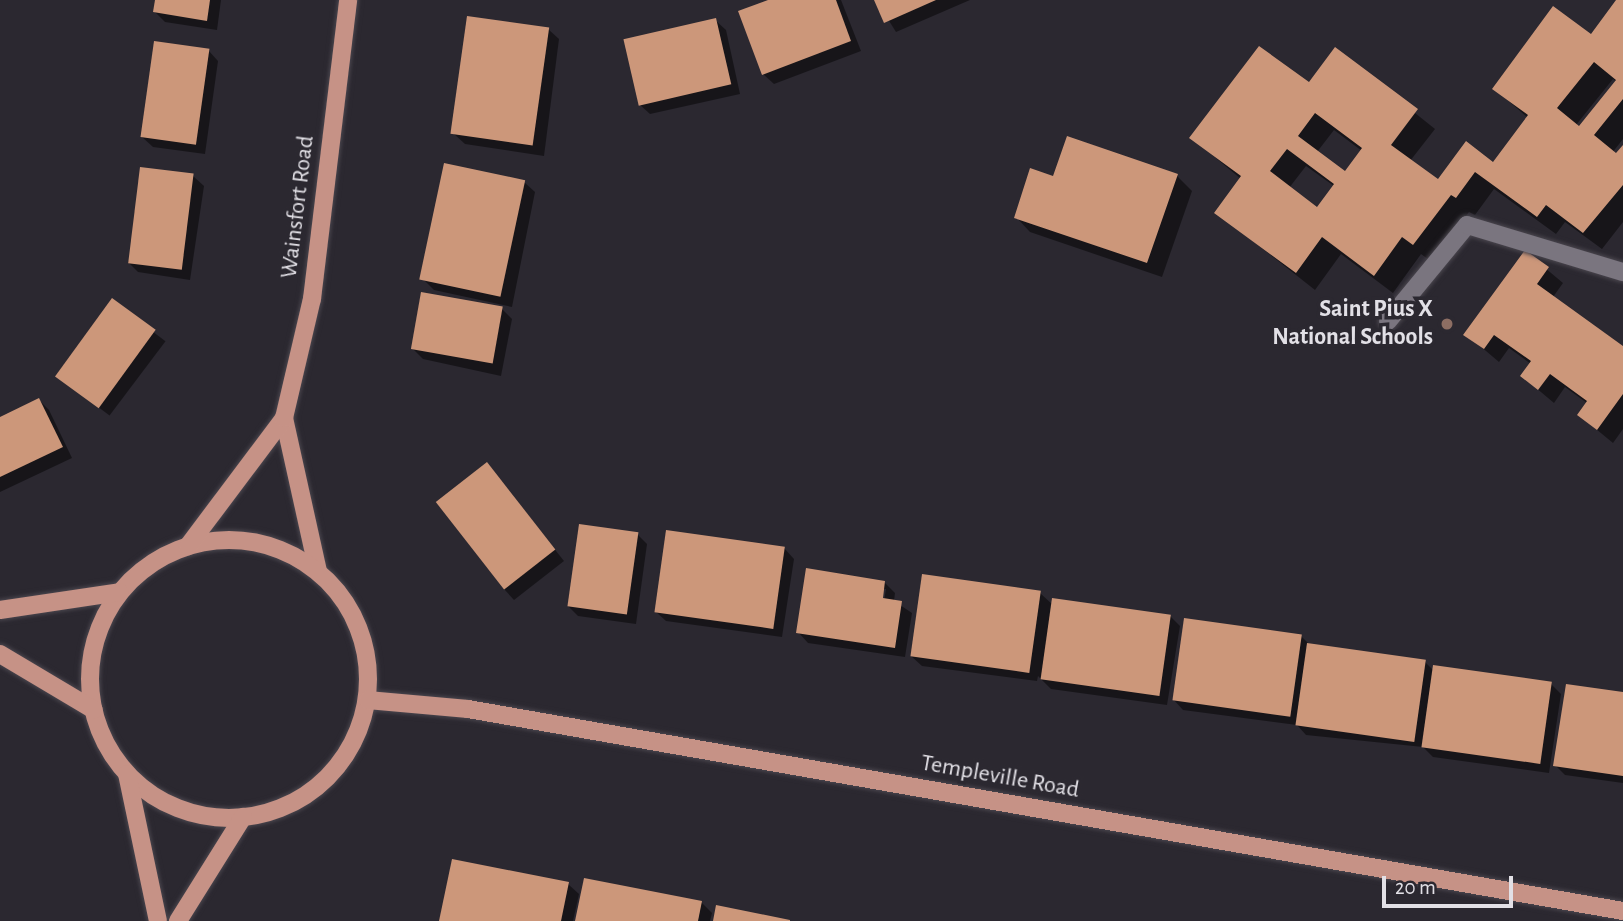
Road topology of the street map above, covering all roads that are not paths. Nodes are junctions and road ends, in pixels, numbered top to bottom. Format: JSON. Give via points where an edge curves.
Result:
{"nodes":[{"id":1,"x":348,"y":0,"type":"edge"},
{"id":2,"x":1623,"y":272,"type":"edge"},
{"id":3,"x":1388,"y":321,"type":"dead end"},
{"id":4,"x":284,"y":418,"type":"junction"},
{"id":5,"x":188,"y":546,"type":"junction"},
{"id":6,"x":318,"y":571,"type":"junction"},
{"id":7,"x":120,"y":592,"type":"junction"},
{"id":8,"x":0,"y":610,"type":"edge"},
{"id":9,"x":0,"y":654,"type":"edge"},
{"id":10,"x":368,"y":700,"type":"junction"},
{"id":11,"x":94,"y":710,"type":"junction"},
{"id":12,"x":127,"y":774,"type":"junction"},
{"id":13,"x":243,"y":817,"type":"junction"},
{"id":14,"x":1623,"y":911,"type":"edge"},
{"id":15,"x":158,"y":921,"type":"edge"},
{"id":16,"x":178,"y":921,"type":"edge"}],
"edges":[{"from":1,"to":4,"type":"main road","name":"Wainsfort Road","via":[[312,299]]},
{"from":2,"to":3,"type":"lane","via":[[1467,225]]},
{"from":4,"to":5,"type":"main road","name":"Wainsfort Road"},
{"from":4,"to":6,"type":"main road","name":"Wainsfort Road"},
{"from":5,"to":6,"type":"main road","via":[[215,540],[260,542]]},
{"from":5,"to":7,"type":"main road","via":[[140,572]]},
{"from":6,"to":10,"type":"main road","via":[[338,590],[363,638]]},
{"from":7,"to":8,"type":"main road"},
{"from":7,"to":11,"type":"main road","via":[[96,638],[90,668]]},
{"from":9,"to":11,"type":"main road"},
{"from":10,"to":13,"type":"main road","via":[[355,739],[324,782],[279,809]]},
{"from":10,"to":14,"type":"main road","name":"Templeville Road","via":[[468,709]]},
{"from":11,"to":12,"type":"main road","via":[[110,751]]},
{"from":12,"to":13,"type":"main road","via":[[174,807],[201,816]]},
{"from":12,"to":15,"type":"main road"},
{"from":13,"to":16,"type":"main road"}]}
